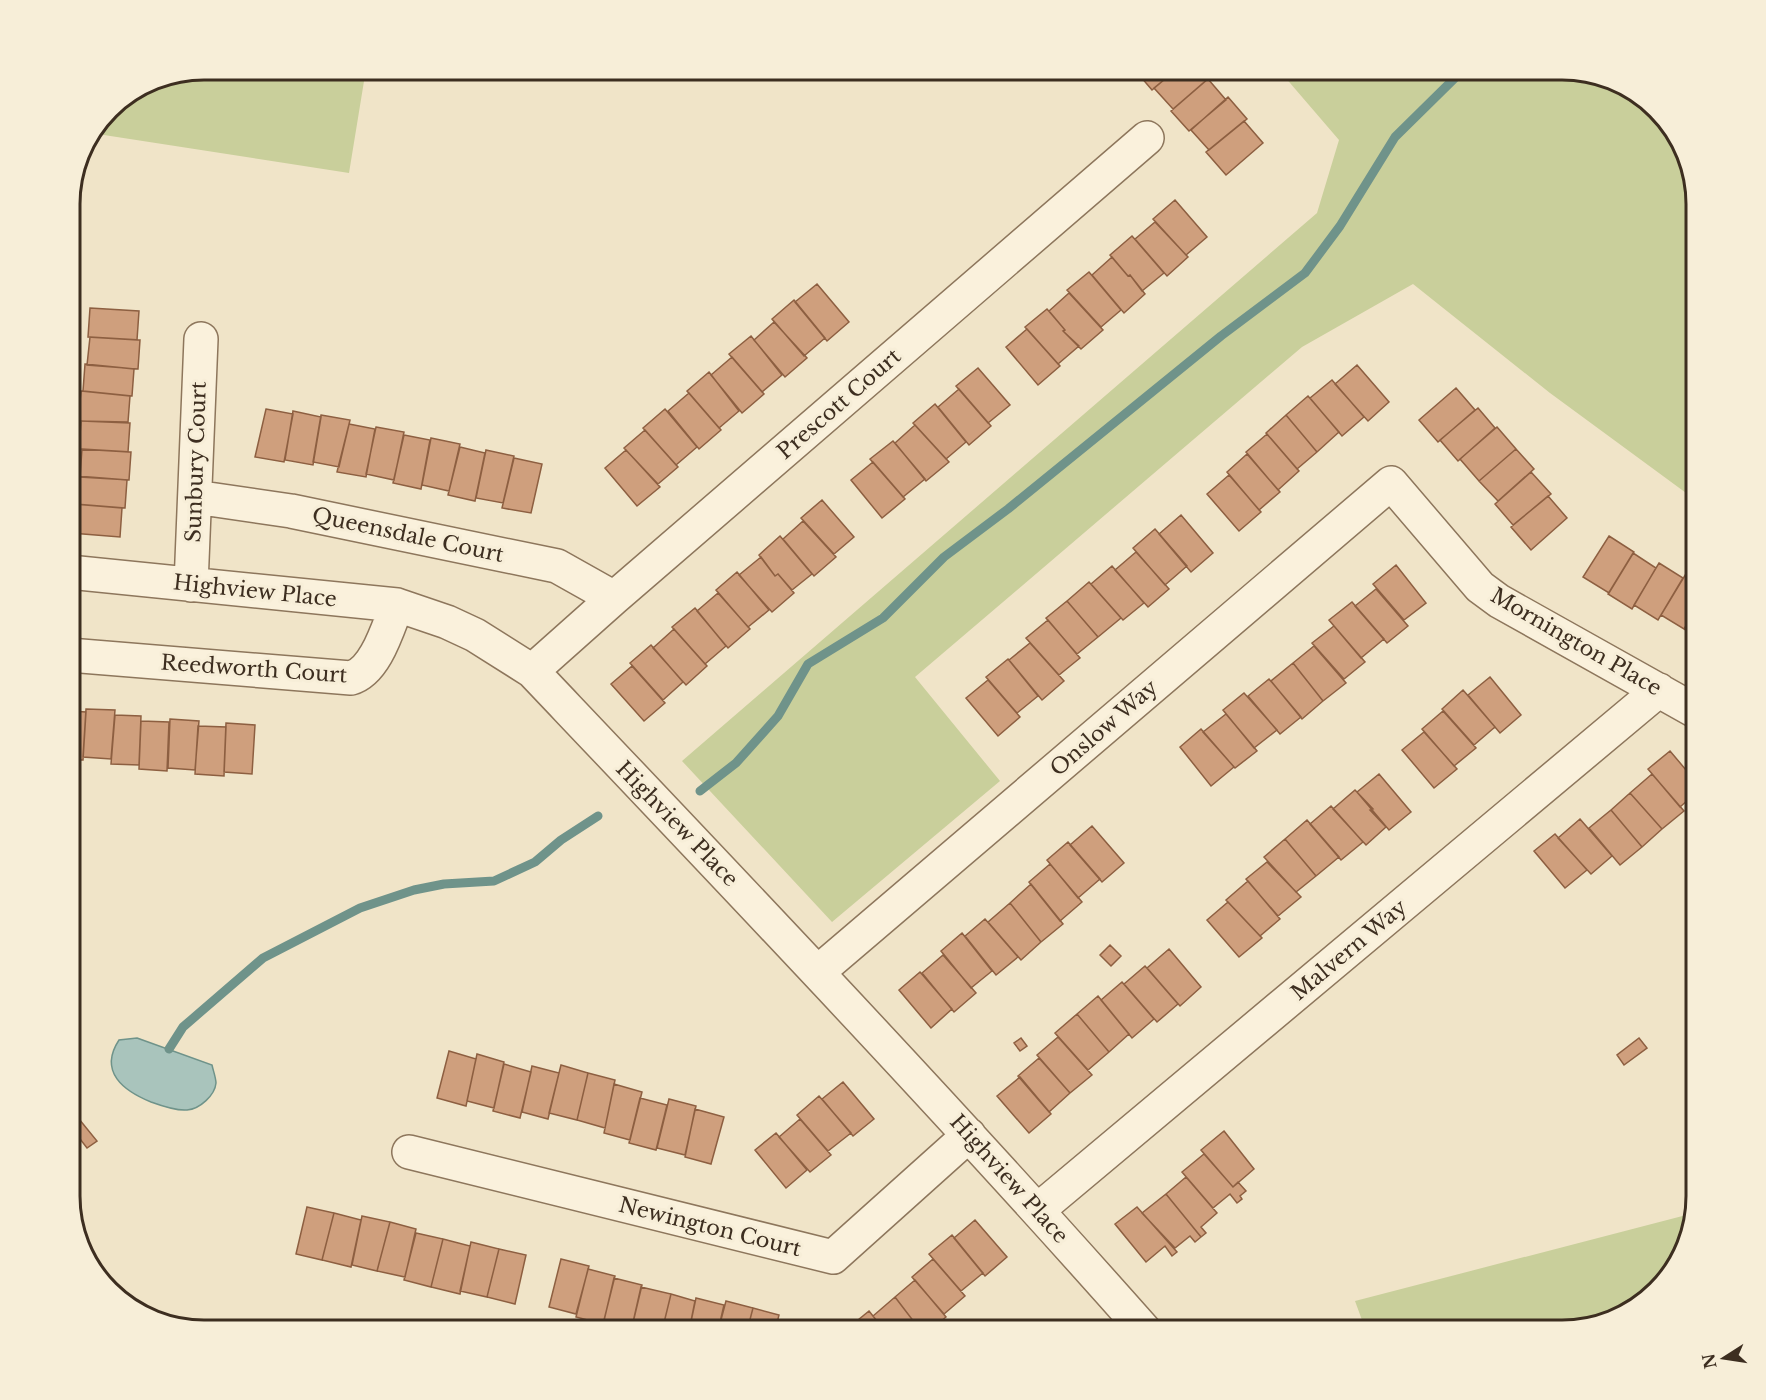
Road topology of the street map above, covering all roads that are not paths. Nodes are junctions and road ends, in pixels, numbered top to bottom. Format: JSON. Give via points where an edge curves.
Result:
{"nodes":[{"id":1,"x":1147,"y":138,"type":"dead end"},
{"id":2,"x":201,"y":339,"type":"dead end"},
{"id":3,"x":1391,"y":483,"type":"joint"},
{"id":4,"x":195,"y":497,"type":"junction"},
{"id":5,"x":80,"y":573,"type":"edge"},
{"id":6,"x":191,"y":585,"type":"junction"},
{"id":7,"x":614,"y":598,"type":"junction"},
{"id":8,"x":397,"y":606,"type":"junction"},
{"id":9,"x":80,"y":656,"type":"edge"},
{"id":10,"x":532,"y":671,"type":"junction"},
{"id":11,"x":1659,"y":690,"type":"junction"},
{"id":12,"x":1686,"y":706,"type":"edge"},
{"id":13,"x":818,"y":972,"type":"junction"},
{"id":14,"x":969,"y":1135,"type":"junction"},
{"id":15,"x":409,"y":1152,"type":"dead end"},
{"id":16,"x":1038,"y":1210,"type":"junction"},
{"id":17,"x":1135,"y":1320,"type":"edge"}],
"edges":[{"from":1,"to":7,"type":"street","name":"Prescott Court"},
{"from":2,"to":4,"type":"street","name":"Sunbury Court"},
{"from":3,"to":11,"type":"street","name":"Mornington Place","via":[[1480,587]]},
{"from":3,"to":13,"type":"street","name":"Onslow Way"},
{"from":4,"to":6,"type":"street","name":"Sunbury Court"},
{"from":4,"to":7,"type":"street","name":"Queensdale Court","via":[[291,511],[557,566]]},
{"from":5,"to":6,"type":"street","name":"Highview Place"},
{"from":6,"to":8,"type":"street","name":"Highview Place"},
{"from":7,"to":10,"type":"street","name":"Prescott Court"},
{"from":8,"to":9,"type":"street","name":"Reedworth Court","via":[[369,666],[351,678]]},
{"from":8,"to":10,"type":"street","name":"Highview Place","via":[[475,635]]},
{"from":10,"to":13,"type":"street","name":"Highview Place"},
{"from":11,"to":12,"type":"street","name":"Mornington Place"},
{"from":11,"to":16,"type":"street","name":"Malvern Way"},
{"from":13,"to":14,"type":"street","name":"Highview Place"},
{"from":14,"to":15,"type":"street","name":"Newington Court","via":[[833,1257]]},
{"from":14,"to":16,"type":"street","name":"Highview Place"},
{"from":16,"to":17,"type":"street","name":"Highview Place"}]}
